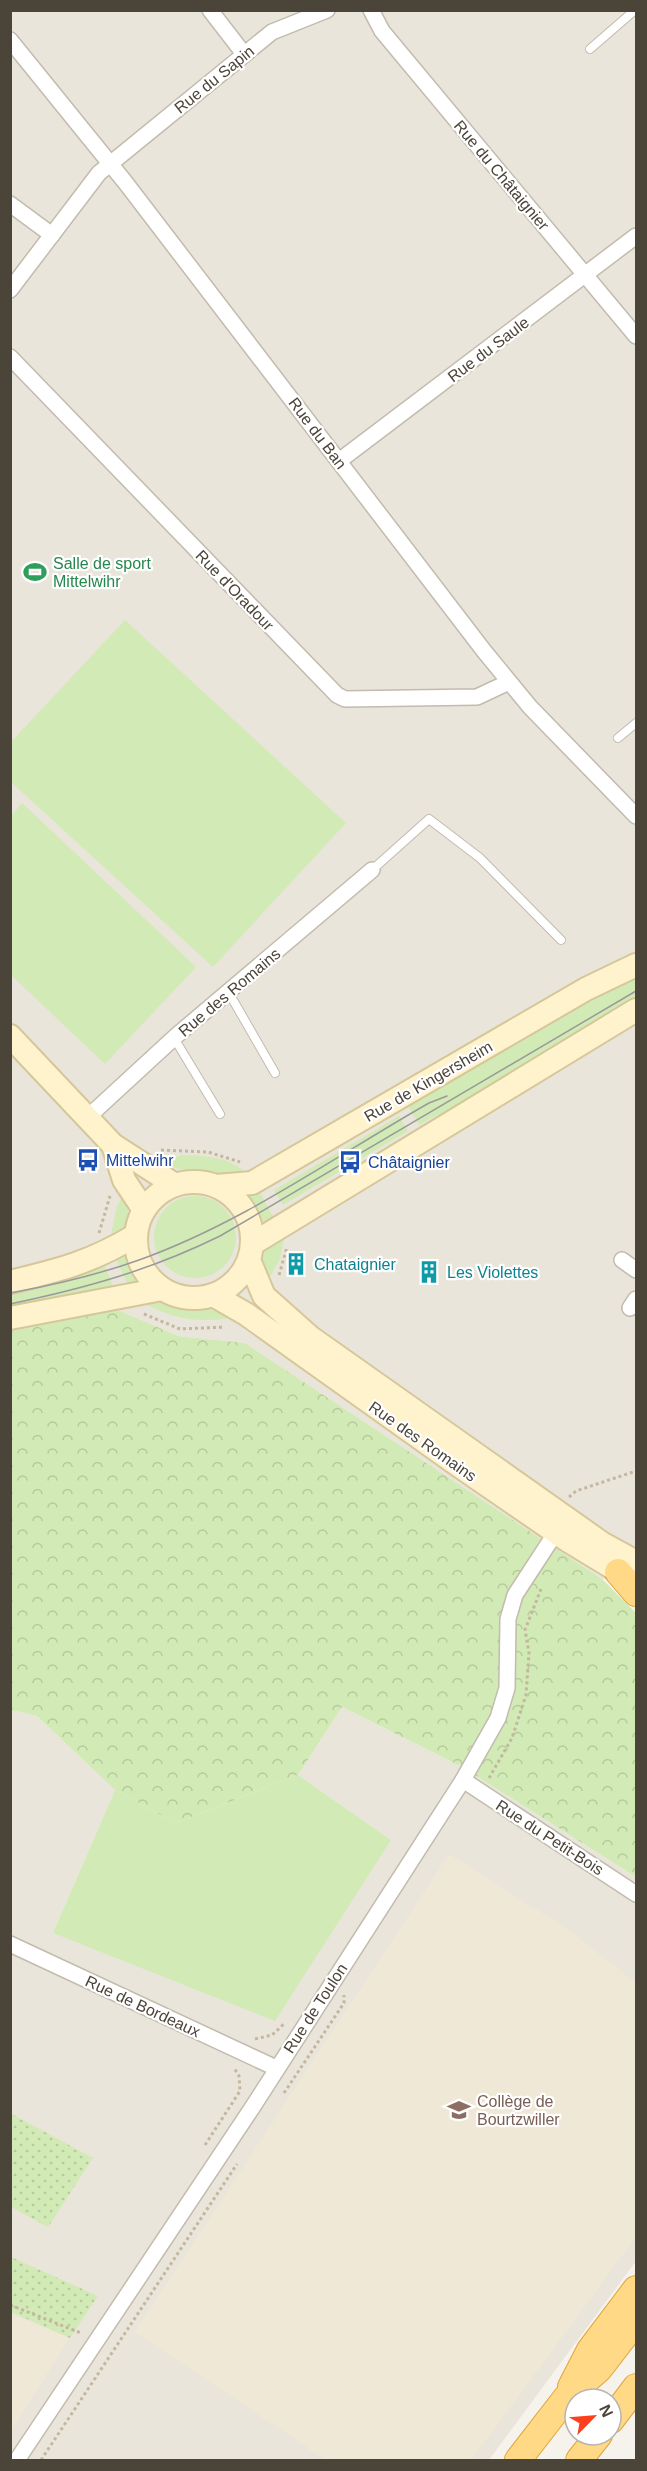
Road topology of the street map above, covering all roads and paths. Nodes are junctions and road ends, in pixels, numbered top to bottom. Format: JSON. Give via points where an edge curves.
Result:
{"nodes":[{"id":1,"x":210,"y":10,"type":"edge"},
{"id":2,"x":327,"y":10,"type":"edge"},
{"id":3,"x":371,"y":10,"type":"edge"},
{"id":4,"x":635,"y":10,"type":"edge"},
{"id":5,"x":10,"y":40,"type":"edge"},
{"id":6,"x":590,"y":48,"type":"dead end"},
{"id":7,"x":244,"y":54,"type":"junction"},
{"id":8,"x":110,"y":164,"type":"junction"},
{"id":9,"x":10,"y":204,"type":"edge"},
{"id":10,"x":52,"y":235,"type":"junction"},
{"id":11,"x":636,"y":236,"type":"edge"},
{"id":12,"x":586,"y":276,"type":"junction"},
{"id":13,"x":10,"y":290,"type":"edge"},
{"id":14,"x":636,"y":336,"type":"edge"},
{"id":15,"x":10,"y":357,"type":"edge"},
{"id":16,"x":339,"y":461,"type":"junction"},
{"id":17,"x":509,"y":682,"type":"junction"},
{"id":18,"x":636,"y":723,"type":"edge"},
{"id":19,"x":618,"y":738,"type":"dead end"},
{"id":20,"x":636,"y":816,"type":"edge"},
{"id":21,"x":372,"y":870,"type":"joint"},
{"id":22,"x":561,"y":940,"type":"dead end"},
{"id":23,"x":636,"y":965,"type":"edge"},
{"id":24,"x":229,"y":993,"type":"junction"},
{"id":25,"x":636,"y":1010,"type":"edge"},
{"id":26,"x":10,"y":1036,"type":"edge"},
{"id":27,"x":174,"y":1038,"type":"junction"},
{"id":28,"x":275,"y":1073,"type":"dead end"},
{"id":29,"x":220,"y":1114,"type":"dead end"},
{"id":30,"x":88,"y":1117,"type":"junction"},
{"id":31,"x":113,"y":1145,"type":"junction"},
{"id":32,"x":158,"y":1150,"type":"dead end"},
{"id":33,"x":250,"y":1166,"type":"dead end"},
{"id":34,"x":175,"y":1185,"type":"junction"},
{"id":35,"x":216,"y":1186,"type":"junction"},
{"id":36,"x":111,"y":1191,"type":"dead end"},
{"id":37,"x":144,"y":1210,"type":"junction"},
{"id":38,"x":136,"y":1235,"type":"junction"},
{"id":39,"x":97,"y":1241,"type":"dead end"},
{"id":40,"x":287,"y":1245,"type":"dead end"},
{"id":41,"x":250,"y":1252,"type":"junction"},
{"id":42,"x":622,"y":1260,"type":"dead end"},
{"id":43,"x":636,"y":1270,"type":"edge"},
{"id":44,"x":10,"y":1282,"type":"edge"},
{"id":45,"x":276,"y":1283,"type":"dead end"},
{"id":46,"x":162,"y":1288,"type":"junction"},
{"id":47,"x":213,"y":1295,"type":"junction"},
{"id":48,"x":137,"y":1311,"type":"dead end"},
{"id":49,"x":10,"y":1318,"type":"edge"},
{"id":50,"x":234,"y":1326,"type":"dead end"},
{"id":51,"x":636,"y":1471,"type":"edge"},
{"id":52,"x":559,"y":1520,"type":"junction"},
{"id":53,"x":630,"y":1572,"type":"edge"},
{"id":54,"x":636,"y":1593,"type":"edge"},
{"id":55,"x":463,"y":1780,"type":"junction"},
{"id":56,"x":636,"y":1893,"type":"edge"},
{"id":57,"x":10,"y":1944,"type":"edge"},
{"id":58,"x":290,"y":2014,"type":"dead end"},
{"id":59,"x":252,"y":2040,"type":"dead end"},
{"id":60,"x":232,"y":2064,"type":"dead end"},
{"id":61,"x":276,"y":2068,"type":"junction"},
{"id":62,"x":202,"y":2150,"type":"dead end"},
{"id":63,"x":636,"y":2289,"type":"edge"},
{"id":64,"x":10,"y":2305,"type":"edge"},
{"id":65,"x":636,"y":2321,"type":"edge"},
{"id":66,"x":88,"y":2325,"type":"dead end"},
{"id":67,"x":82,"y":2334,"type":"junction"},
{"id":68,"x":97,"y":2340,"type":"junction"},
{"id":69,"x":572,"y":2387,"type":"edge"},
{"id":70,"x":579,"y":2387,"type":"edge"},
{"id":71,"x":636,"y":2387,"type":"edge"},
{"id":72,"x":636,"y":2398,"type":"edge"},
{"id":73,"x":563,"y":2402,"type":"edge"},
{"id":74,"x":623,"y":2405,"type":"edge"},
{"id":75,"x":623,"y":2410,"type":"edge"},
{"id":76,"x":589,"y":2447,"type":"edge"},
{"id":77,"x":17,"y":2460,"type":"edge"},
{"id":78,"x":518,"y":2460,"type":"edge"},
{"id":79,"x":579,"y":2460,"type":"edge"}],
"edges":[{"from":1,"to":7,"type":"street"},
{"from":2,"to":7,"type":"street","name":"Rue du Sapin","via":[[272,32]]},
{"from":3,"to":12,"type":"street","name":"Rue du Châtaignier","via":[[382,31]]},
{"from":4,"to":6,"type":"lane"},
{"from":5,"to":8,"type":"street","name":"Rue du Ban"},
{"from":7,"to":8,"type":"street","name":"Rue du Sapin"},
{"from":8,"to":10,"type":"street","name":"Rue du Sapin"},
{"from":8,"to":16,"type":"street","name":"Rue du Ban"},
{"from":9,"to":10,"type":"street"},
{"from":10,"to":13,"type":"street","name":"Rue du Sapin"},
{"from":11,"to":12,"type":"street","name":"Rue du Saule"},
{"from":12,"to":14,"type":"street","name":"Rue du Châtaignier"},
{"from":12,"to":16,"type":"street","name":"Rue du Saule"},
{"from":15,"to":17,"type":"street","name":"Rue d'Oradour","via":[[338,695],[345,699],[477,697]]},
{"from":16,"to":17,"type":"street","name":"Rue du Ban"},
{"from":17,"to":20,"type":"street","name":"Rue du Ban"},
{"from":18,"to":19,"type":"lane"},
{"from":21,"to":22,"type":"lane","via":[[429,819],[480,858]]},
{"from":21,"to":24,"type":"street","name":"Rue des Romains"},
{"from":23,"to":35,"type":"main road","name":"Rue de Kingersheim","via":[[585,989],[252,1183]]},
{"from":24,"to":27,"type":"street","name":"Rue des Romains"},
{"from":24,"to":28,"type":"lane"},
{"from":25,"to":41,"type":"main road"},
{"from":26,"to":30,"type":"main road"},
{"from":27,"to":29,"type":"lane"},
{"from":27,"to":30,"type":"street","name":"Rue des Romains"},
{"from":30,"to":31,"type":"main road"},
{"from":31,"to":34,"type":"main road"},
{"from":31,"to":37,"type":"main road","via":[[124,1180]]},
{"from":32,"to":33,"type":"path","via":[[208,1152]]},
{"from":34,"to":35,"type":"main road","via":[[189,1182]]},
{"from":34,"to":37,"type":"main road"},
{"from":35,"to":41,"type":"main road","via":[[239,1203],[249,1221]]},
{"from":36,"to":39,"type":"path"},
{"from":37,"to":38,"type":"main road"},
{"from":38,"to":44,"type":"main road","via":[[103,1255],[67,1269]]},
{"from":38,"to":46,"type":"main road","via":[[144,1270]]},
{"from":40,"to":45,"type":"path"},
{"from":41,"to":47,"type":"main road","via":[[240,1275]]},
{"from":41,"to":52,"type":"main road","name":"Rue des Romains","via":[[264,1296],[310,1337]]},
{"from":42,"to":43,"type":"street"},
{"from":46,"to":47,"type":"main road","via":[[178,1296]]},
{"from":46,"to":49,"type":"main road"},
{"from":47,"to":52,"type":"main road","name":"Rue des Romains"},
{"from":48,"to":50,"type":"path","via":[[180,1329]]},
{"from":51,"to":52,"type":"path","via":[[576,1491]]},
{"from":52,"to":53,"type":"main road","name":"Rue des Romains"},
{"from":52,"to":55,"type":"street","name":"Rue de Toulon","via":[[515,1595],[508,1619],[507,1688],[498,1718]]},
{"from":53,"to":54,"type":"highway"},
{"from":55,"to":56,"type":"street","name":"Rue du Petit-Bois"},
{"from":55,"to":61,"type":"street","name":"Rue de Toulon"},
{"from":57,"to":61,"type":"street","name":"Rue de Bordeaux"},
{"from":58,"to":59,"type":"path","via":[[272,2035]]},
{"from":60,"to":62,"type":"path","via":[[239,2076],[240,2091]]},
{"from":61,"to":68,"type":"street","name":"Rue de Toulon"},
{"from":63,"to":69,"type":"highway","via":[[590,2350]]},
{"from":64,"to":67,"type":"path"},
{"from":65,"to":70,"type":"highway","via":[[599,2369]]},
{"from":66,"to":67,"type":"path"},
{"from":67,"to":68,"type":"path"},
{"from":68,"to":77,"type":"street","name":"Rue de Toulon"},
{"from":71,"to":74,"type":"highway"},
{"from":72,"to":75,"type":"highway"},
{"from":73,"to":78,"type":"highway"},
{"from":76,"to":79,"type":"highway"}]}
